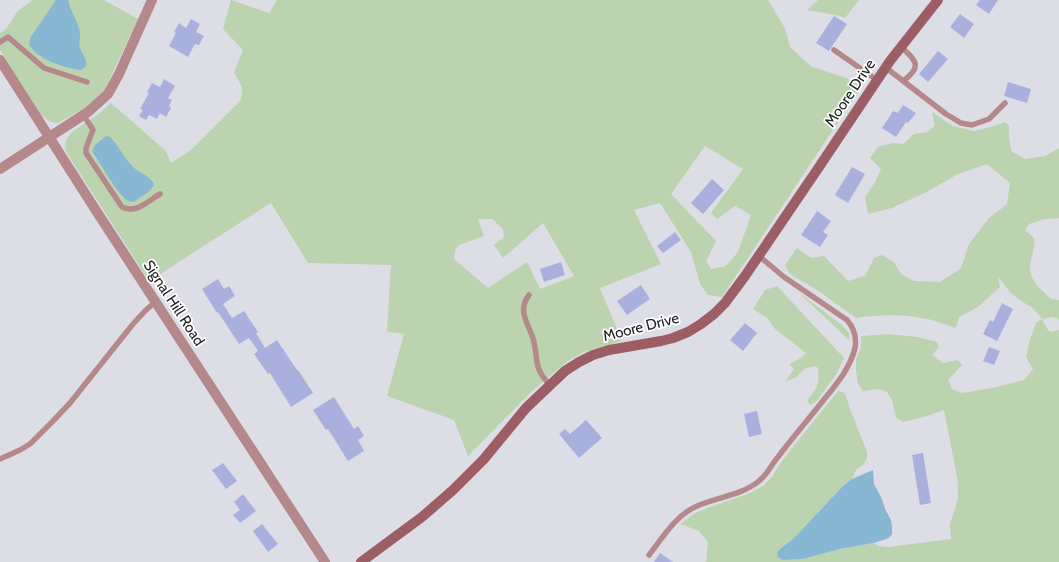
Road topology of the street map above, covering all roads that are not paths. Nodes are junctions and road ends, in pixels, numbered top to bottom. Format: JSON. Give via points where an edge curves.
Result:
{"nodes":[{"id":1,"x":152,"y":0,"type":"edge"},
{"id":2,"x":938,"y":0,"type":"edge"},
{"id":3,"x":0,"y":42,"type":"edge"},
{"id":4,"x":901,"y":46,"type":"junction"},
{"id":5,"x":834,"y":50,"type":"dead end"},
{"id":6,"x":0,"y":60,"type":"edge"},
{"id":7,"x":885,"y":68,"type":"junction"},
{"id":8,"x":877,"y":80,"type":"junction"},
{"id":9,"x":903,"y":81,"type":"junction"},
{"id":10,"x":87,"y":82,"type":"dead end"},
{"id":11,"x":1005,"y":103,"type":"dead end"},
{"id":12,"x":83,"y":115,"type":"junction"},
{"id":13,"x":50,"y":138,"type":"junction"},
{"id":14,"x":0,"y":169,"type":"edge"},
{"id":15,"x":160,"y":194,"type":"dead end"},
{"id":16,"x":758,"y":256,"type":"junction"},
{"id":17,"x":529,"y":295,"type":"dead end"},
{"id":18,"x":156,"y":302,"type":"junction"},
{"id":19,"x":550,"y":384,"type":"junction"},
{"id":20,"x":0,"y":459,"type":"edge"},
{"id":21,"x":649,"y":555,"type":"dead end"},
{"id":22,"x":325,"y":562,"type":"edge"},
{"id":23,"x":361,"y":562,"type":"edge"}],
"edges":[{"from":1,"to":12,"type":"street","via":[[108,94]]},
{"from":2,"to":4,"type":"main road","name":"Moore Drive"},
{"from":3,"to":10,"type":"lane","via":[[8,37],[44,68]]},
{"from":4,"to":7,"type":"main road","name":"Moore Drive"},
{"from":4,"to":9,"type":"lane","via":[[915,60],[911,75]]},
{"from":5,"to":8,"type":"lane"},
{"from":6,"to":13,"type":"street","name":"Signal Hill Road"},
{"from":7,"to":8,"type":"main road","name":"Moore Drive"},
{"from":7,"to":9,"type":"lane"},
{"from":8,"to":16,"type":"main road","name":"Moore Drive"},
{"from":9,"to":11,"type":"lane","via":[[961,123],[972,125],[988,119]]},
{"from":12,"to":13,"type":"street"},
{"from":12,"to":15,"type":"lane","via":[[93,130],[86,154],[113,200],[122,207],[132,209],[140,207]]},
{"from":13,"to":14,"type":"street"},
{"from":13,"to":18,"type":"street","name":"Signal Hill Road"},
{"from":16,"to":19,"type":"main road","name":"Moore Drive","via":[[725,303],[688,332],[661,341],[593,355],[565,371]]},
{"from":16,"to":21,"type":"lane","via":[[847,320],[854,332],[855,349],[846,370],[834,387],[768,472],[752,486],[698,506],[680,516]]},
{"from":17,"to":19,"type":"lane","via":[[524,304],[524,316],[534,342],[536,364]]},
{"from":18,"to":20,"type":"lane","via":[[133,324],[53,421],[30,444]]},
{"from":18,"to":22,"type":"street","name":"Signal Hill Road"},
{"from":19,"to":23,"type":"main road","name":"Moore Drive","via":[[465,479],[422,517]]}]}
